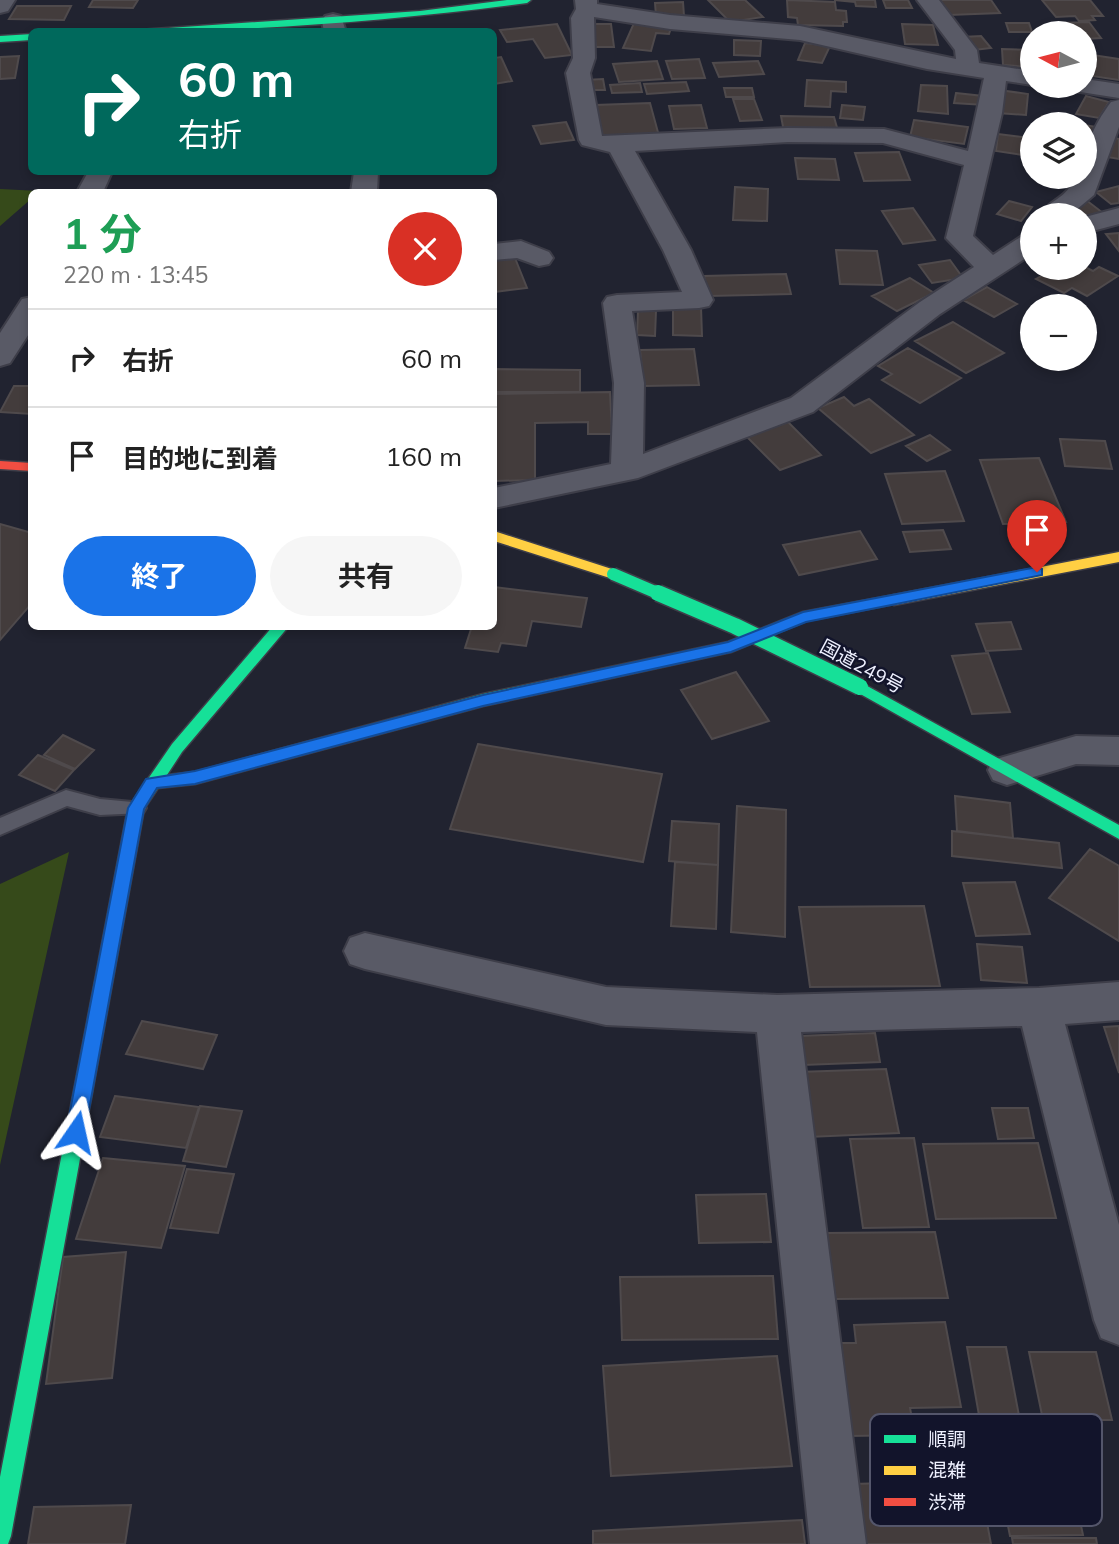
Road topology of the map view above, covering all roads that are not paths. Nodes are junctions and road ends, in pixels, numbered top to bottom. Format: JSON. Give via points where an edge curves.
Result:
{"nodes":[{"id":1,"x":4,"y":0,"type":"edge"},
{"id":2,"x":527,"y":0,"type":"edge"},
{"id":3,"x":928,"y":0,"type":"edge"},
{"id":4,"x":587,"y":4,"type":"edge"},
{"id":5,"x":0,"y":6,"type":"edge"},
{"id":6,"x":334,"y":26,"type":"edge"},
{"id":7,"x":250,"y":28,"type":"edge"},
{"id":8,"x":28,"y":37,"type":"edge"},
{"id":9,"x":0,"y":38,"type":"edge"},
{"id":10,"x":968,"y":68,"type":"junction"},
{"id":11,"x":996,"y":73,"type":"junction"},
{"id":12,"x":1020,"y":76,"type":"edge"},
{"id":13,"x":1097,"y":88,"type":"edge"},
{"id":14,"x":1119,"y":91,"type":"edge"},
{"id":15,"x":1119,"y":107,"type":"edge"},
{"id":16,"x":619,"y":145,"type":"junction"},
{"id":17,"x":978,"y":161,"type":"junction"},
{"id":18,"x":1070,"y":203,"type":"edge"},
{"id":19,"x":1119,"y":216,"type":"edge"},
{"id":20,"x":1097,"y":222,"type":"edge"},
{"id":21,"x":1020,"y":250,"type":"edge"},
{"id":22,"x":497,"y":252,"type":"edge"},
{"id":23,"x":539,"y":258,"type":"dead end"},
{"id":24,"x":992,"y":269,"type":"junction"},
{"id":25,"x":28,"y":312,"type":"edge"},
{"id":26,"x":0,"y":357,"type":"edge"},
{"id":27,"x":0,"y":465,"type":"edge"},
{"id":28,"x":28,"y":467,"type":"edge"},
{"id":29,"x":627,"y":471,"type":"junction"},
{"id":30,"x":497,"y":497,"type":"edge"},
{"id":31,"x":497,"y":537,"type":"edge"},
{"id":32,"x":1119,"y":557,"type":"edge"},
{"id":33,"x":279,"y":630,"type":"edge"},
{"id":34,"x":1119,"y":751,"type":"edge"},
{"id":35,"x":1007,"y":770,"type":"junction"},
{"id":36,"x":152,"y":783,"type":"junction"},
{"id":37,"x":136,"y":808,"type":"junction"},
{"id":38,"x":0,"y":827,"type":"edge"},
{"id":39,"x":1119,"y":833,"type":"edge"},
{"id":40,"x":365,"y":951,"type":"dead end"},
{"id":41,"x":1119,"y":1001,"type":"edge"},
{"id":42,"x":1039,"y":1007,"type":"junction"},
{"id":43,"x":777,"y":1014,"type":"junction"},
{"id":44,"x":1119,"y":1320,"type":"edge"},
{"id":45,"x":0,"y":1536,"type":"edge"},
{"id":46,"x":838,"y":1544,"type":"edge"}],
"edges":[{"from":1,"to":5,"type":"street"},
{"from":2,"to":6,"type":"main road"},
{"from":3,"to":10,"type":"street","via":[[966,50]]},
{"from":4,"to":10,"type":"street","via":[[670,22],[800,33]]},
{"from":4,"to":16,"type":"street","via":[[584,58],[578,73],[591,140]]},
{"from":6,"to":7,"type":"main road"},
{"from":8,"to":9,"type":"main road"},
{"from":10,"to":11,"type":"street"},
{"from":11,"to":12,"type":"street"},
{"from":11,"to":17,"type":"street"},
{"from":13,"to":14,"type":"street"},
{"from":15,"to":18,"type":"street","via":[[1106,128],[1081,195]]},
{"from":16,"to":17,"type":"street","via":[[789,135],[884,136]]},
{"from":16,"to":29,"type":"street","via":[[699,300],[617,303],[629,383]]},
{"from":17,"to":24,"type":"street","via":[[959,238]]},
{"from":19,"to":20,"type":"street"},
{"from":21,"to":24,"type":"street"},
{"from":22,"to":23,"type":"street","via":[[521,249]]},
{"from":24,"to":29,"type":"street","via":[[930,309],[802,405]]},
{"from":25,"to":26,"type":"street"},
{"from":27,"to":28,"type":"main road"},
{"from":29,"to":30,"type":"street"},
{"from":31,"to":35,"type":"main road","name":"国道249号","bridge":true,"via":[[613,574],[735,626],[860,687]]},
{"from":32,"to":36,"type":"main road","via":[[803,617],[731,647],[483,701],[195,778]]},
{"from":33,"to":36,"type":"main road"},
{"from":34,"to":35,"type":"street","via":[[1076,750]]},
{"from":35,"to":39,"type":"main road","name":"国道249号"},
{"from":36,"to":37,"type":"main road"},
{"from":37,"to":38,"type":"lane","via":[[100,807],[66,798]]},
{"from":37,"to":45,"type":"main road"},
{"from":40,"to":43,"type":"street","via":[[606,1006]]},
{"from":41,"to":42,"type":"street"},
{"from":42,"to":43,"type":"street"},
{"from":42,"to":44,"type":"street"},
{"from":43,"to":46,"type":"street"}]}
